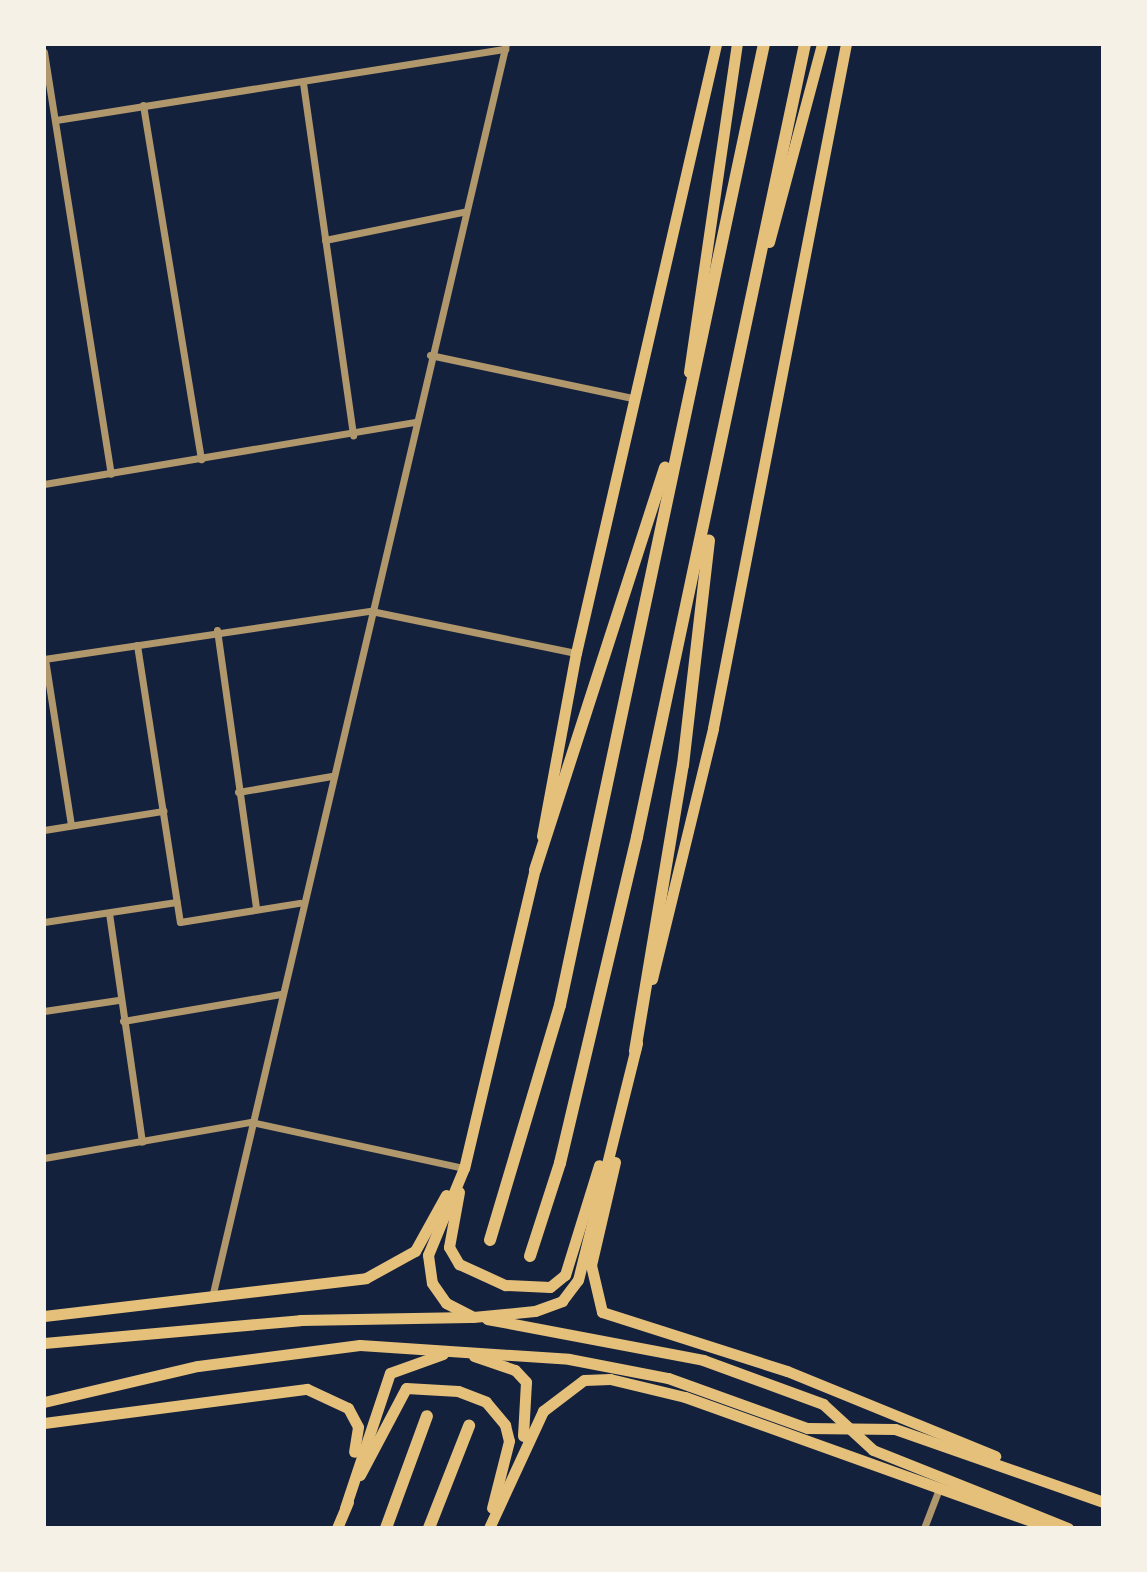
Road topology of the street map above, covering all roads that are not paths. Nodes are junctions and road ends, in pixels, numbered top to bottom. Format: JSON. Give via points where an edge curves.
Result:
{"nodes":[{"id":1,"x":716,"y":44,"type":"edge"},
{"id":2,"x":737,"y":44,"type":"edge"},
{"id":3,"x":764,"y":44,"type":"edge"},
{"id":4,"x":805,"y":44,"type":"edge"},
{"id":5,"x":822,"y":44,"type":"edge"},
{"id":6,"x":846,"y":44,"type":"edge"},
{"id":7,"x":505,"y":46,"type":"edge"},
{"id":8,"x":44,"y":52,"type":"edge"},
{"id":9,"x":303,"y":83,"type":"junction"},
{"id":10,"x":143,"y":105,"type":"junction"},
{"id":11,"x":56,"y":120,"type":"junction"},
{"id":12,"x":463,"y":212,"type":"junction"},
{"id":13,"x":325,"y":240,"type":"junction"},
{"id":14,"x":754,"y":296,"type":"junction"},
{"id":15,"x":430,"y":355,"type":"junction"},
{"id":16,"x":633,"y":398,"type":"junction"},
{"id":17,"x":684,"y":407,"type":"junction"},
{"id":18,"x":414,"y":422,"type":"junction"},
{"id":19,"x":353,"y":435,"type":"junction"},
{"id":20,"x":201,"y":459,"type":"junction"},
{"id":21,"x":718,"y":467,"type":"junction"},
{"id":22,"x":111,"y":474,"type":"junction"},
{"id":23,"x":44,"y":484,"type":"edge"},
{"id":24,"x":371,"y":611,"type":"junction"},
{"id":25,"x":217,"y":630,"type":"junction"},
{"id":26,"x":137,"y":645,"type":"junction"},
{"id":27,"x":576,"y":653,"type":"junction"},
{"id":28,"x":44,"y":659,"type":"edge"},
{"id":29,"x":332,"y":776,"type":"junction"},
{"id":30,"x":238,"y":792,"type":"junction"},
{"id":31,"x":163,"y":811,"type":"junction"},
{"id":32,"x":71,"y":825,"type":"junction"},
{"id":33,"x":44,"y":830,"type":"edge"},
{"id":34,"x":535,"y":870,"type":"junction"},
{"id":35,"x":176,"y":902,"type":"junction"},
{"id":36,"x":299,"y":903,"type":"junction"},
{"id":37,"x":256,"y":909,"type":"junction"},
{"id":38,"x":109,"y":913,"type":"junction"},
{"id":39,"x":44,"y":922,"type":"edge"},
{"id":40,"x":281,"y":994,"type":"junction"},
{"id":41,"x":118,"y":1000,"type":"junction"},
{"id":42,"x":44,"y":1011,"type":"edge"},
{"id":43,"x":123,"y":1021,"type":"junction"},
{"id":44,"x":635,"y":1051,"type":"junction"},
{"id":45,"x":251,"y":1122,"type":"junction"},
{"id":46,"x":142,"y":1142,"type":"junction"},
{"id":47,"x":44,"y":1158,"type":"edge"},
{"id":48,"x":464,"y":1168,"type":"junction"},
{"id":49,"x":490,"y":1240,"type":"dead end"},
{"id":50,"x":530,"y":1256,"type":"dead end"},
{"id":51,"x":213,"y":1293,"type":"junction"},
{"id":52,"x":44,"y":1316,"type":"edge"},
{"id":53,"x":473,"y":1317,"type":"junction"},
{"id":54,"x":44,"y":1343,"type":"edge"},
{"id":55,"x":459,"y":1351,"type":"junction"},
{"id":56,"x":44,"y":1402,"type":"edge"},
{"id":57,"x":427,"y":1416,"type":"dead end"},
{"id":58,"x":44,"y":1423,"type":"edge"},
{"id":59,"x":469,"y":1426,"type":"dead end"},
{"id":60,"x":857,"y":1429,"type":"junction"},
{"id":61,"x":939,"y":1489,"type":"junction"},
{"id":62,"x":1085,"y":1495,"type":"junction"},
{"id":63,"x":1103,"y":1502,"type":"edge"},
{"id":64,"x":345,"y":1508,"type":"junction"},
{"id":65,"x":337,"y":1528,"type":"edge"},
{"id":66,"x":386,"y":1528,"type":"edge"},
{"id":67,"x":429,"y":1528,"type":"edge"},
{"id":68,"x":488,"y":1528,"type":"edge"},
{"id":69,"x":924,"y":1528,"type":"edge"},
{"id":70,"x":1054,"y":1528,"type":"edge"},
{"id":71,"x":1068,"y":1528,"type":"edge"}],
"edges":[{"from":1,"to":16,"type":"main road"},
{"from":2,"to":17,"type":"main road"},
{"from":3,"to":17,"type":"highway"},
{"from":4,"to":14,"type":"highway"},
{"from":5,"to":14,"type":"main road"},
{"from":6,"to":44,"type":"main road","via":[[713,728]]},
{"from":7,"to":9,"type":"street"},
{"from":7,"to":12,"type":"street"},
{"from":8,"to":11,"type":"street"},
{"from":9,"to":10,"type":"street"},
{"from":9,"to":13,"type":"street"},
{"from":10,"to":11,"type":"street"},
{"from":10,"to":20,"type":"street"},
{"from":11,"to":22,"type":"street"},
{"from":12,"to":13,"type":"street"},
{"from":12,"to":15,"type":"street"},
{"from":13,"to":19,"type":"street"},
{"from":14,"to":21,"type":"highway"},
{"from":15,"to":16,"type":"street"},
{"from":15,"to":18,"type":"street"},
{"from":16,"to":27,"type":"main road"},
{"from":17,"to":34,"type":"highway"},
{"from":17,"to":49,"type":"highway","via":[[560,1005]]},
{"from":18,"to":19,"type":"street"},
{"from":18,"to":24,"type":"street"},
{"from":19,"to":20,"type":"street"},
{"from":20,"to":22,"type":"street"},
{"from":21,"to":44,"type":"highway","via":[[683,765]]},
{"from":21,"to":50,"type":"highway","via":[[575,1101]]},
{"from":22,"to":23,"type":"street"},
{"from":24,"to":25,"type":"street"},
{"from":24,"to":27,"type":"street"},
{"from":24,"to":29,"type":"street"},
{"from":25,"to":26,"type":"street"},
{"from":25,"to":30,"type":"street"},
{"from":26,"to":28,"type":"street"},
{"from":26,"to":31,"type":"street"},
{"from":27,"to":34,"type":"main road"},
{"from":28,"to":32,"type":"street"},
{"from":29,"to":30,"type":"street"},
{"from":29,"to":36,"type":"street"},
{"from":30,"to":37,"type":"street"},
{"from":31,"to":32,"type":"street"},
{"from":31,"to":35,"type":"street"},
{"from":32,"to":33,"type":"street"},
{"from":34,"to":48,"type":"main road"},
{"from":35,"to":37,"type":"street","via":[[180,922]]},
{"from":35,"to":38,"type":"street"},
{"from":36,"to":37,"type":"street"},
{"from":36,"to":40,"type":"street"},
{"from":38,"to":39,"type":"street"},
{"from":38,"to":41,"type":"street"},
{"from":40,"to":43,"type":"street"},
{"from":40,"to":45,"type":"street"},
{"from":41,"to":42,"type":"street"},
{"from":41,"to":43,"type":"street"},
{"from":43,"to":46,"type":"street"},
{"from":44,"to":48,"type":"main road","via":[[565,1275],[550,1287],[505,1285],[459,1264],[449,1247]]},
{"from":44,"to":53,"type":"main road","via":[[578,1280],[562,1301],[535,1311]]},
{"from":44,"to":62,"type":"main road","via":[[591,1265],[602,1312],[817,1382]]},
{"from":45,"to":46,"type":"street"},
{"from":45,"to":48,"type":"street"},
{"from":45,"to":51,"type":"street"},
{"from":46,"to":47,"type":"street"},
{"from":48,"to":51,"type":"main road","via":[[415,1251],[399,1265],[366,1278]]},
{"from":48,"to":53,"type":"main road","via":[[428,1255],[429,1272],[446,1303]]},
{"from":51,"to":52,"type":"main road"},
{"from":53,"to":54,"type":"main road","via":[[300,1320]]},
{"from":53,"to":60,"type":"main road","via":[[703,1360],[823,1404]]},
{"from":55,"to":56,"type":"main road","via":[[360,1345],[286,1353]]},
{"from":55,"to":60,"type":"main road","via":[[654,1375],[807,1428]]},
{"from":55,"to":64,"type":"main road","via":[[390,1373]]},
{"from":55,"to":68,"type":"main road","via":[[515,1370],[529,1396],[527,1424]]},
{"from":57,"to":66,"type":"highway"},
{"from":58,"to":64,"type":"main road","via":[[285,1388],[320,1390],[348,1408],[358,1427]]},
{"from":59,"to":67,"type":"highway"},
{"from":60,"to":62,"type":"main road","via":[[895,1429]]},
{"from":60,"to":71,"type":"main road","via":[[873,1450]]},
{"from":61,"to":68,"type":"main road","via":[[685,1397],[584,1380],[543,1411]]},
{"from":61,"to":69,"type":"street"},
{"from":61,"to":70,"type":"main road"},
{"from":62,"to":63,"type":"main road"},
{"from":64,"to":65,"type":"main road"},
{"from":64,"to":68,"type":"main road","via":[[395,1399],[422,1383],[486,1402],[505,1425],[509,1441]]}]}
